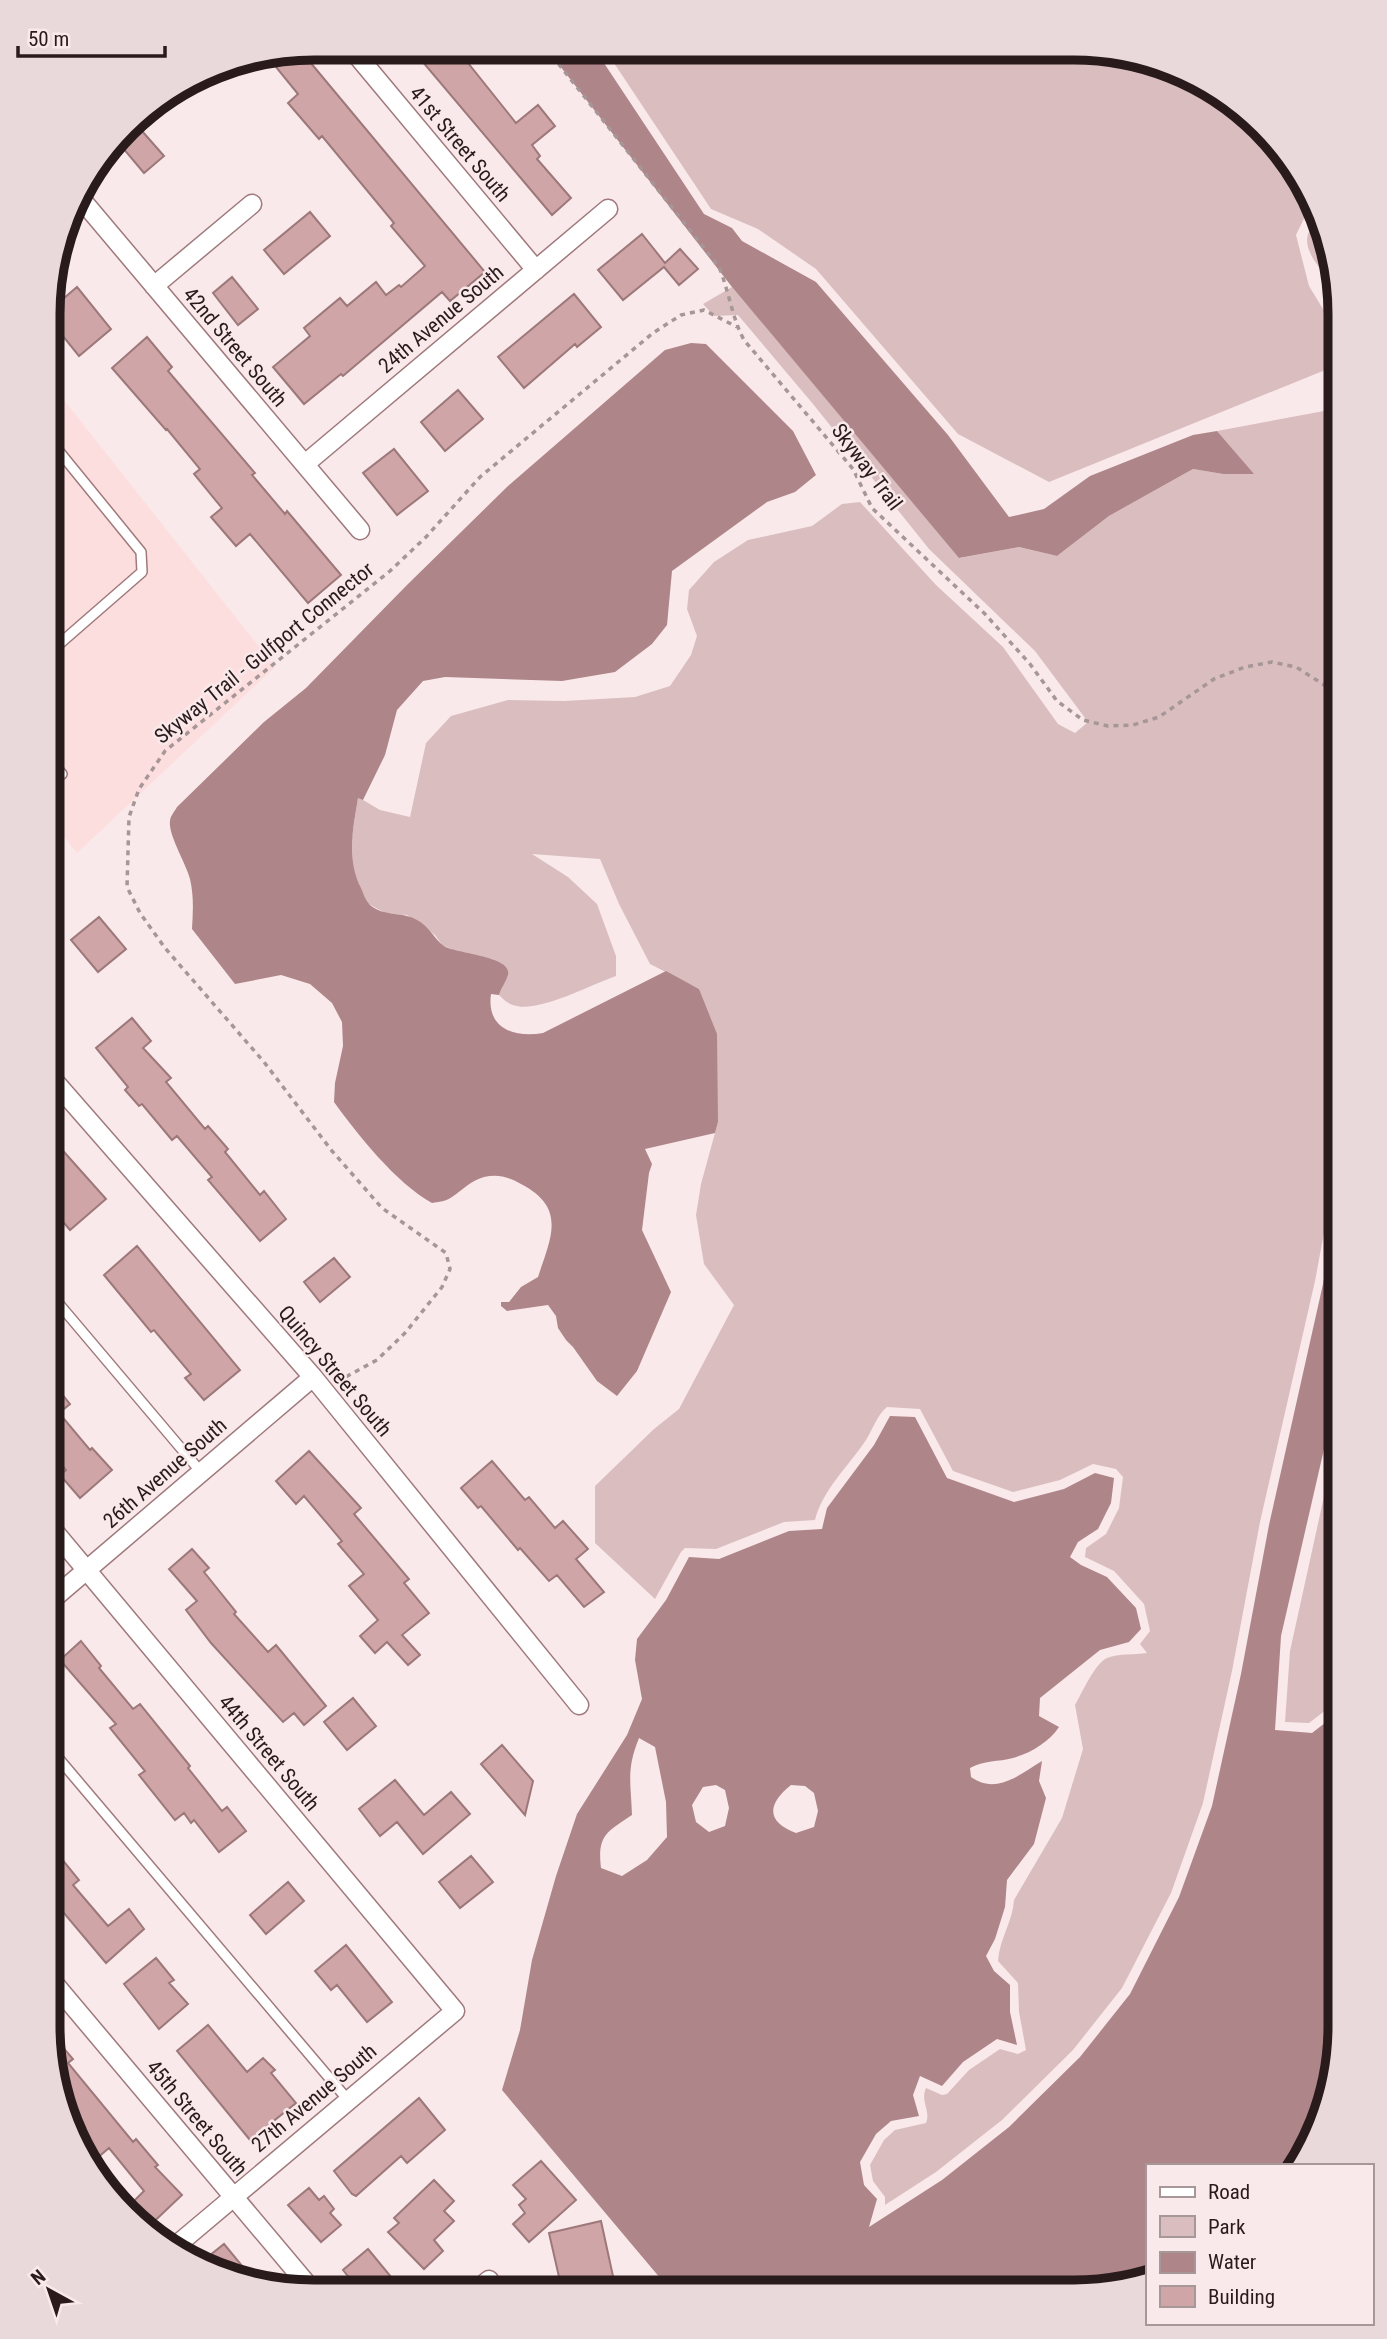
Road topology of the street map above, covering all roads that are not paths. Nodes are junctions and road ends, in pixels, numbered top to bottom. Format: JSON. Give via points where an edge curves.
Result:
{"nodes":[{"id":1,"x":361,"y":60,"type":"edge"},
{"id":2,"x":85,"y":204,"type":"edge"},
{"id":3,"x":252,"y":204,"type":"dead end"},
{"id":4,"x":608,"y":209,"type":"dead end"},
{"id":5,"x":536,"y":270,"type":"junction"},
{"id":6,"x":154,"y":286,"type":"junction"},
{"id":7,"x":60,"y":453,"type":"edge"},
{"id":8,"x":305,"y":464,"type":"junction"},
{"id":9,"x":360,"y":530,"type":"dead end"},
{"id":10,"x":60,"y":643,"type":"edge"},
{"id":11,"x":60,"y":772,"type":"edge"},
{"id":12,"x":62,"y":774,"type":"dead end"},
{"id":13,"x":60,"y":1088,"type":"edge"},
{"id":14,"x":60,"y":1305,"type":"edge"},
{"id":15,"x":313,"y":1377,"type":"junction"},
{"id":16,"x":201,"y":1472,"type":"junction"},
{"id":17,"x":60,"y":1538,"type":"edge"},
{"id":18,"x":87,"y":1570,"type":"junction"},
{"id":19,"x":60,"y":1593,"type":"edge"},
{"id":20,"x":579,"y":1705,"type":"dead end"},
{"id":21,"x":60,"y":1760,"type":"edge"},
{"id":22,"x":60,"y":1990,"type":"edge"},
{"id":23,"x":454,"y":2011,"type":"joint"},
{"id":24,"x":348,"y":2100,"type":"junction"},
{"id":25,"x":233,"y":2196,"type":"junction"},
{"id":26,"x":180,"y":2242,"type":"edge"},
{"id":27,"x":303,"y":2279,"type":"edge"}],
"edges":[{"from":1,"to":5,"type":"street","name":"41st Street South"},
{"from":2,"to":6,"type":"street","name":"42nd Street South"},
{"from":3,"to":6,"type":"street"},
{"from":4,"to":5,"type":"street","name":"24th Avenue South"},
{"from":5,"to":8,"type":"street","name":"24th Avenue South"},
{"from":6,"to":8,"type":"street","name":"42nd Street South"},
{"from":7,"to":10,"type":"lane","via":[[141,552],[142,572]]},
{"from":8,"to":9,"type":"street","name":"42nd Street South"},
{"from":11,"to":12,"type":"lane"},
{"from":13,"to":15,"type":"street","name":"Quincy Street South"},
{"from":14,"to":16,"type":"lane"},
{"from":15,"to":16,"type":"street","name":"26th Avenue South"},
{"from":15,"to":20,"type":"street","name":"Quincy Street South"},
{"from":16,"to":18,"type":"street","name":"26th Avenue South"},
{"from":17,"to":18,"type":"street","name":"44th Street South"},
{"from":18,"to":19,"type":"street","name":"26th Avenue South"},
{"from":18,"to":23,"type":"street","name":"44th Street South"},
{"from":21,"to":24,"type":"lane"},
{"from":22,"to":25,"type":"street","name":"45th Street South"},
{"from":23,"to":24,"type":"street","name":"27th Avenue South"},
{"from":24,"to":25,"type":"street","name":"27th Avenue South"},
{"from":25,"to":26,"type":"street","name":"27th Avenue South"},
{"from":25,"to":27,"type":"street","name":"45th Street South"}]}
